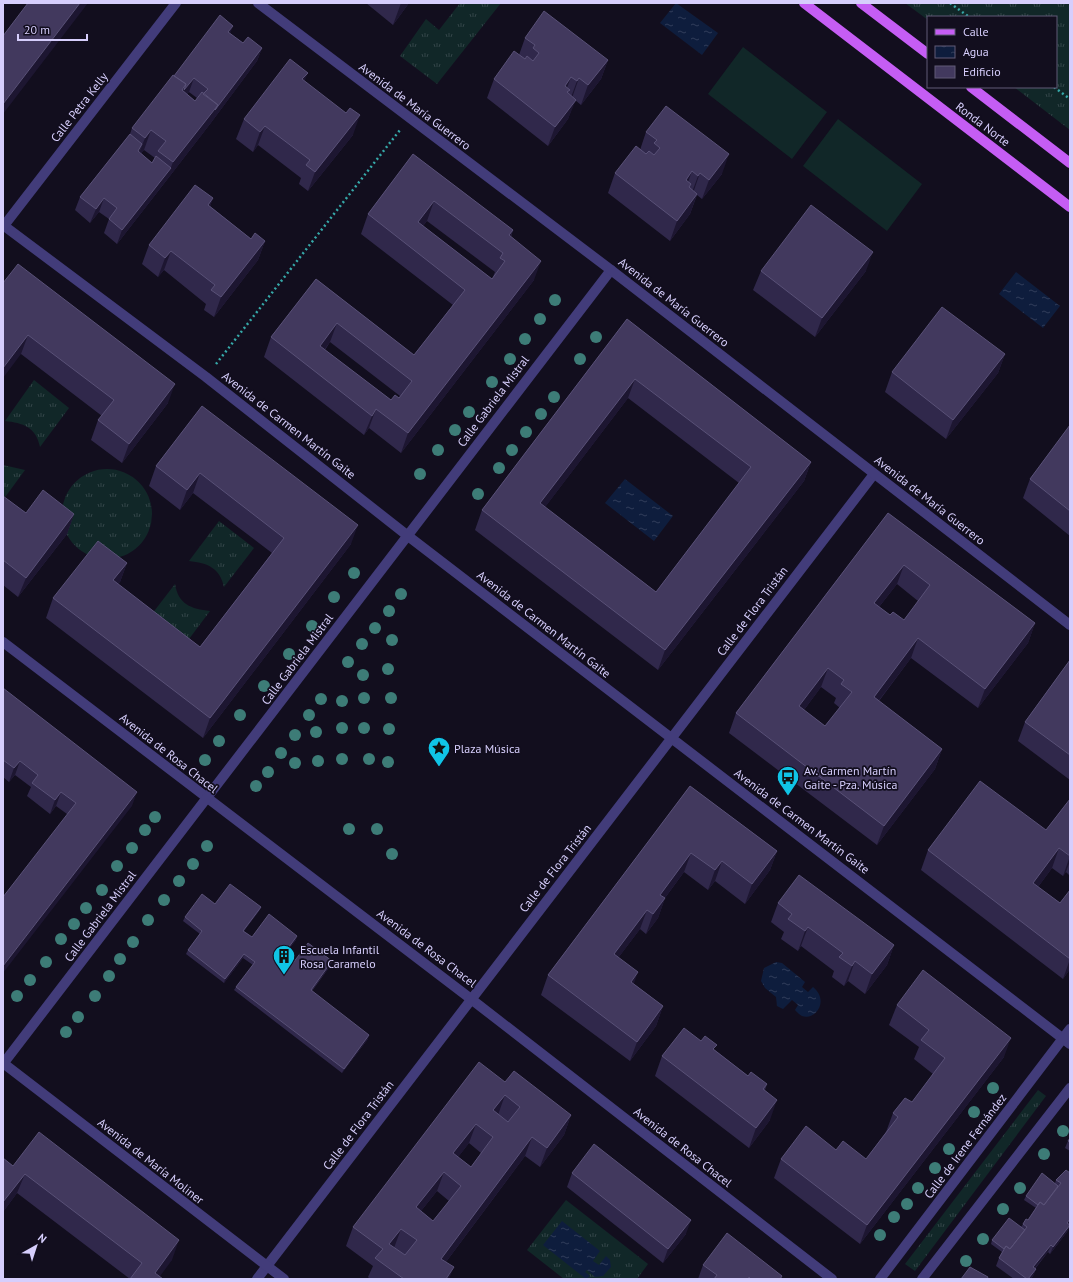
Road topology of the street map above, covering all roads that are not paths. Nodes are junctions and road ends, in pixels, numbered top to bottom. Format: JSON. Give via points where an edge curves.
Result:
{"nodes":[{"id":1,"x":176,"y":3,"type":"edge"},
{"id":2,"x":258,"y":3,"type":"edge"},
{"id":3,"x":804,"y":3,"type":"edge"},
{"id":4,"x":862,"y":3,"type":"edge"},
{"id":5,"x":927,"y":53,"type":"edge"},
{"id":6,"x":972,"y":88,"type":"edge"},
{"id":7,"x":1070,"y":163,"type":"edge"},
{"id":8,"x":1070,"y":207,"type":"edge"},
{"id":9,"x":3,"y":226,"type":"edge"},
{"id":10,"x":611,"y":270,"type":"junction"},
{"id":11,"x":874,"y":474,"type":"junction"},
{"id":12,"x":408,"y":536,"type":"junction"},
{"id":13,"x":1070,"y":625,"type":"edge"},
{"id":14,"x":3,"y":642,"type":"edge"},
{"id":15,"x":671,"y":738,"type":"junction"},
{"id":16,"x":207,"y":799,"type":"junction"},
{"id":17,"x":472,"y":998,"type":"junction"},
{"id":18,"x":1070,"y":1029,"type":"edge"},
{"id":19,"x":1066,"y":1041,"type":"edge"},
{"id":20,"x":3,"y":1064,"type":"edge"},
{"id":21,"x":1070,"y":1088,"type":"edge"},
{"id":22,"x":267,"y":1266,"type":"junction"},
{"id":23,"x":257,"y":1279,"type":"edge"},
{"id":24,"x":284,"y":1279,"type":"edge"},
{"id":25,"x":832,"y":1279,"type":"edge"},
{"id":26,"x":880,"y":1279,"type":"edge"},
{"id":27,"x":922,"y":1279,"type":"edge"}],
"edges":[{"from":1,"to":9,"type":"street","name":"Calle Petra Kelly"},
{"from":2,"to":10,"type":"street","name":"Avenida de María Guerrero"},
{"from":3,"to":8,"type":"main road","name":"Ronda Norte"},
{"from":4,"to":5,"type":"main road"},
{"from":6,"to":7,"type":"main road","name":"Ronda Norte"},
{"from":9,"to":12,"type":"street","name":"Avenida de Carmen Martín Gaite","via":[[206,377]]},
{"from":10,"to":11,"type":"street","name":"Avenida de María Guerrero"},
{"from":10,"to":12,"type":"street","name":"Calle Gabriela Mistral"},
{"from":11,"to":13,"type":"street","name":"Avenida de María Guerrero"},
{"from":11,"to":15,"type":"street","name":"Calle de Flora Tristán"},
{"from":12,"to":15,"type":"street","name":"Avenida de Carmen Martín Gaite"},
{"from":12,"to":16,"type":"street","name":"Calle Gabriela Mistral"},
{"from":14,"to":16,"type":"street","name":"Avenida de Rosa Chacel"},
{"from":15,"to":17,"type":"street","name":"Calle de Flora Tristán"},
{"from":15,"to":19,"type":"street","name":"Avenida de Carmen Martín Gaite"},
{"from":16,"to":17,"type":"street","name":"Avenida de Rosa Chacel"},
{"from":16,"to":20,"type":"street","name":"Calle Gabriela Mistral"},
{"from":17,"to":22,"type":"street","name":"Calle de Flora Tristán"},
{"from":17,"to":25,"type":"street","name":"Avenida de Rosa Chacel"},
{"from":18,"to":19,"type":"street","name":"Calle de Irene Fernández"},
{"from":19,"to":26,"type":"street","name":"Calle de Irene Fernández"},
{"from":20,"to":22,"type":"street","name":"Avenida de María Moliner"},
{"from":21,"to":27,"type":"street"},
{"from":22,"to":23,"type":"street","name":"Calle de Flora Tristán"},
{"from":22,"to":24,"type":"street","name":"Avenida de María Moliner"}]}
